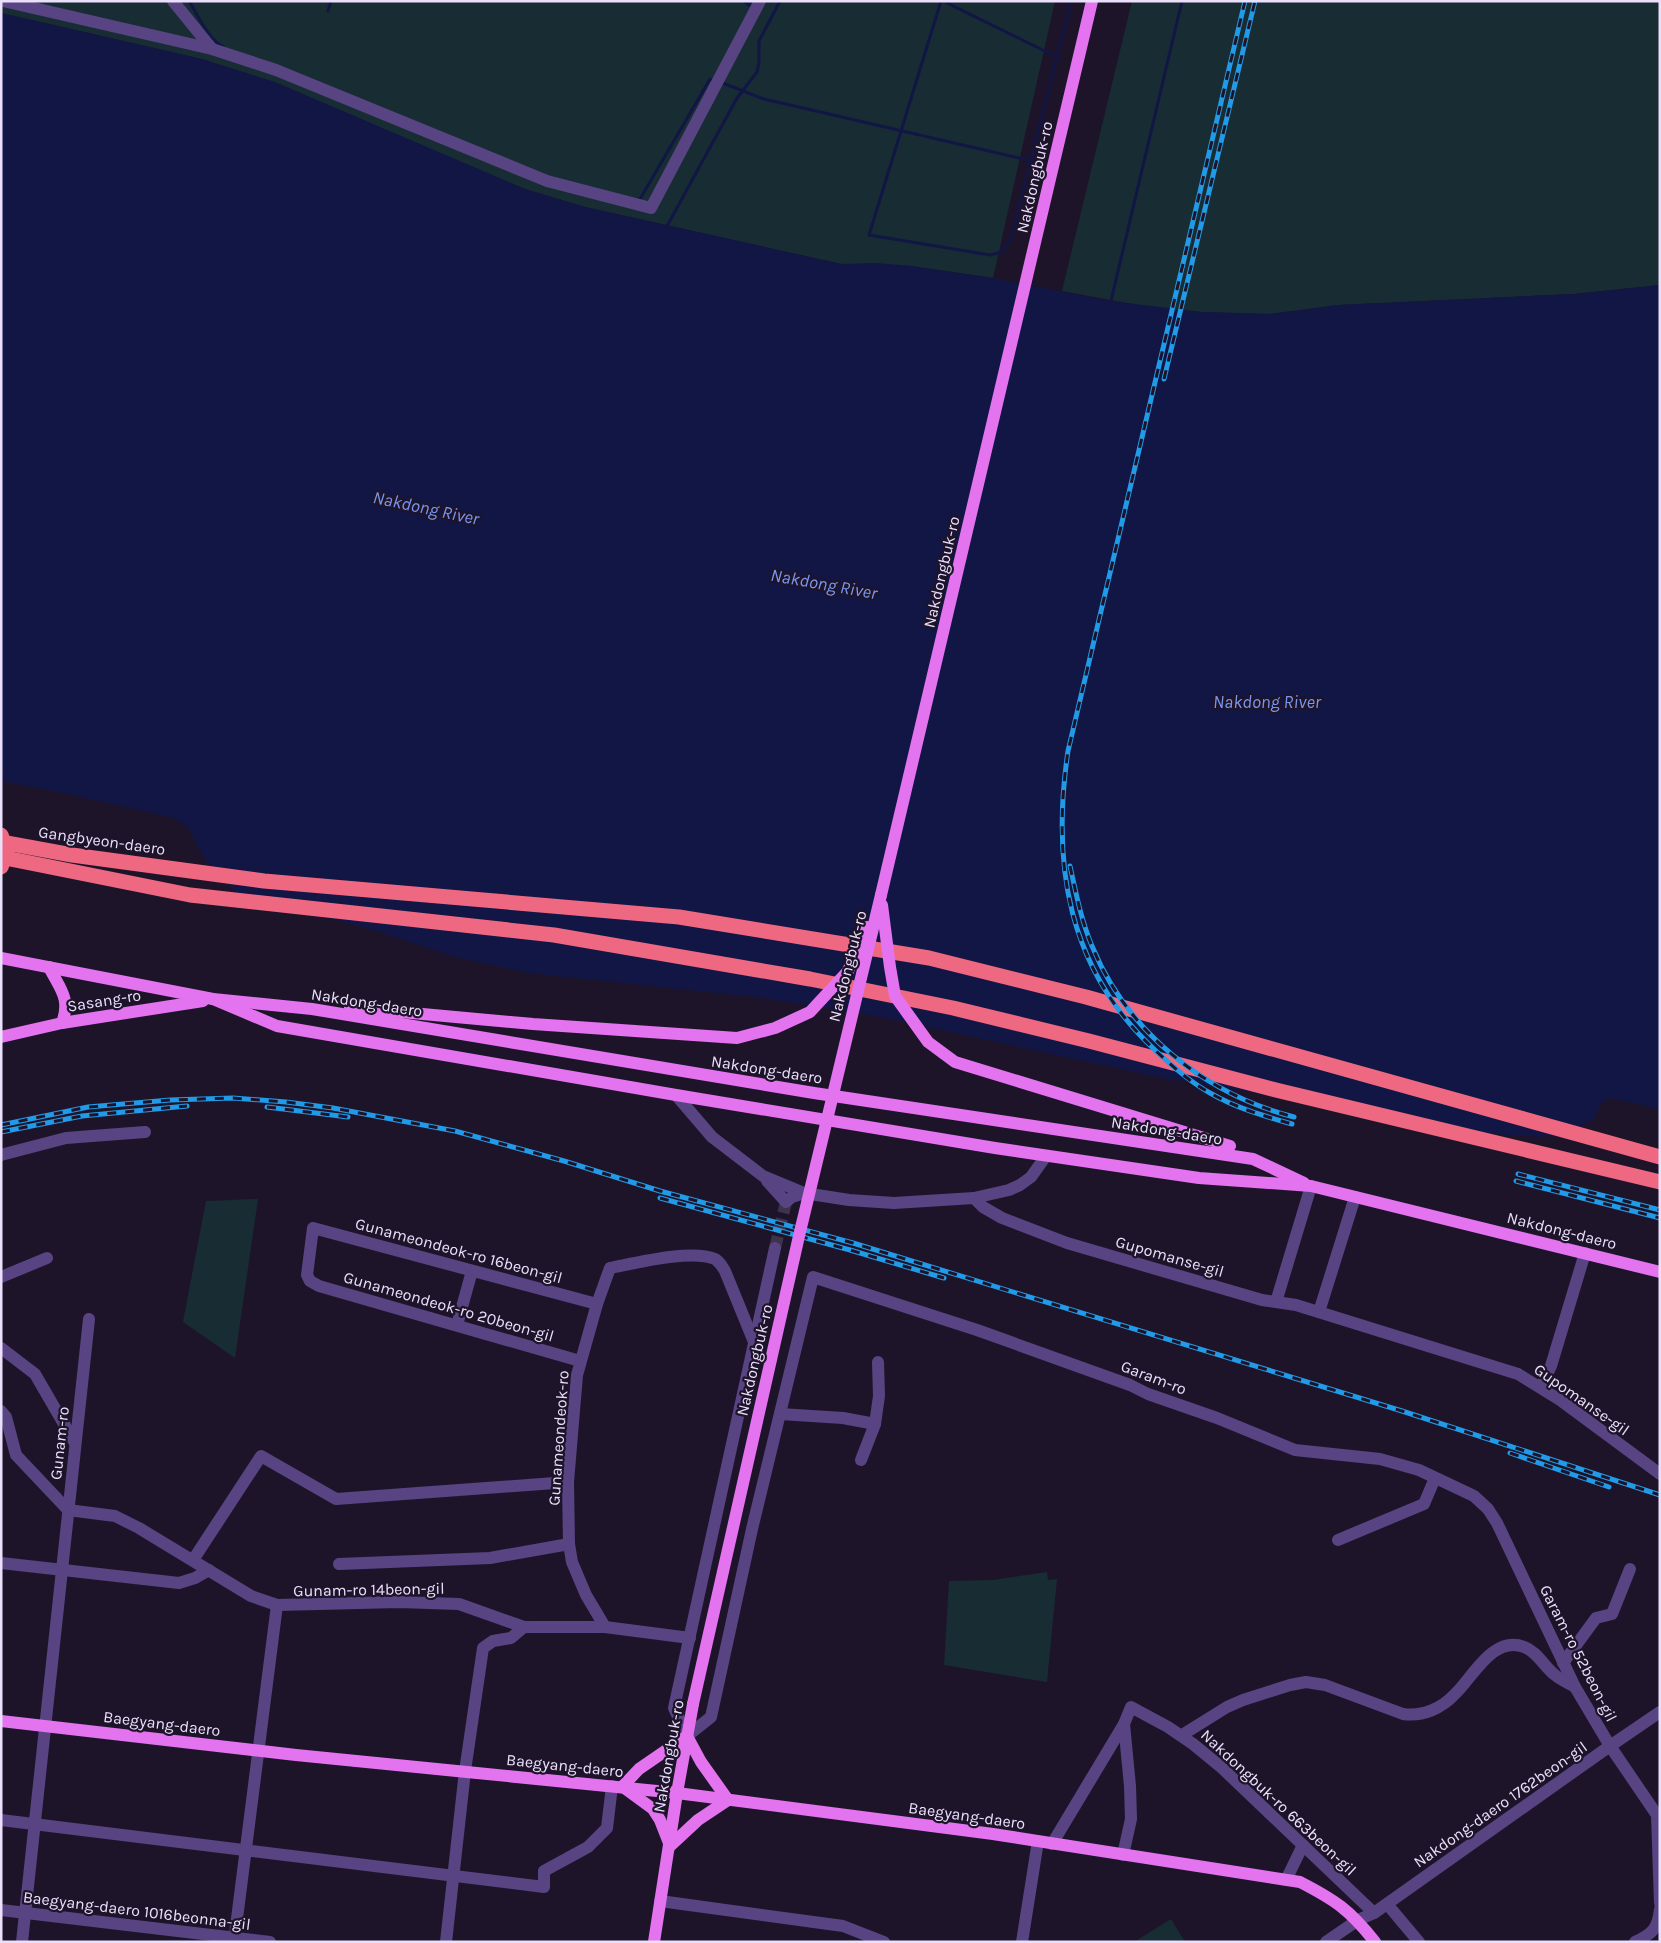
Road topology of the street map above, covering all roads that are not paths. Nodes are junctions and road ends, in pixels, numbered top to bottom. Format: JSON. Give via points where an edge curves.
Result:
{"nodes":[{"id":1,"x":3,"y":1,"type":"edge"},
{"id":2,"x":173,"y":1,"type":"edge"},
{"id":3,"x":760,"y":1,"type":"edge"},
{"id":4,"x":1092,"y":1,"type":"edge"},
{"id":5,"x":212,"y":49,"type":"junction"},
{"id":6,"x":1,"y":834,"type":"edge"},
{"id":7,"x":1,"y":842,"type":"edge"},
{"id":8,"x":1,"y":857,"type":"edge"},
{"id":9,"x":1,"y":867,"type":"edge"},
{"id":10,"x":881,"y":895,"type":"junction"},
{"id":11,"x":1,"y":958,"type":"edge"},
{"id":12,"x":49,"y":967,"type":"junction"},
{"id":13,"x":212,"y":999,"type":"junction"},
{"id":14,"x":62,"y":1023,"type":"junction"},
{"id":15,"x":1,"y":1037,"type":"edge"},
{"id":16,"x":676,"y":1094,"type":"junction"},
{"id":17,"x":144,"y":1132,"type":"dead end"},
{"id":18,"x":1,"y":1155,"type":"edge"},
{"id":19,"x":1046,"y":1156,"type":"junction"},
{"id":20,"x":1660,"y":1157,"type":"edge"},
{"id":21,"x":1660,"y":1182,"type":"edge"},
{"id":22,"x":1311,"y":1186,"type":"junction"},
{"id":23,"x":1355,"y":1196,"type":"junction"},
{"id":24,"x":974,"y":1198,"type":"junction"},
{"id":25,"x":775,"y":1248,"type":"tunnel mouth"},
{"id":26,"x":1585,"y":1253,"type":"junction"},
{"id":27,"x":47,"y":1258,"type":"dead end"},
{"id":28,"x":472,"y":1271,"type":"junction"},
{"id":29,"x":1660,"y":1272,"type":"edge"},
{"id":30,"x":1,"y":1277,"type":"edge"},
{"id":31,"x":310,"y":1281,"type":"joint"},
{"id":32,"x":1276,"y":1302,"type":"junction"},
{"id":33,"x":597,"y":1304,"type":"junction"},
{"id":34,"x":1319,"y":1312,"type":"junction"},
{"id":35,"x":89,"y":1319,"type":"dead end"},
{"id":36,"x":457,"y":1326,"type":"junction"},
{"id":37,"x":754,"y":1342,"type":"junction"},
{"id":38,"x":1,"y":1348,"type":"edge"},
{"id":39,"x":580,"y":1361,"type":"junction"},
{"id":40,"x":878,"y":1362,"type":"dead end"},
{"id":41,"x":1541,"y":1387,"type":"junction"},
{"id":42,"x":1,"y":1411,"type":"edge"},
{"id":43,"x":780,"y":1414,"type":"junction"},
{"id":44,"x":875,"y":1424,"type":"junction"},
{"id":45,"x":75,"y":1443,"type":"junction"},
{"id":46,"x":861,"y":1460,"type":"dead end"},
{"id":47,"x":1660,"y":1474,"type":"edge"},
{"id":48,"x":1435,"y":1478,"type":"junction"},
{"id":49,"x":568,"y":1482,"type":"junction"},
{"id":50,"x":1482,"y":1503,"type":"joint"},
{"id":51,"x":68,"y":1510,"type":"junction"},
{"id":52,"x":1338,"y":1540,"type":"dead end"},
{"id":53,"x":569,"y":1544,"type":"junction"},
{"id":54,"x":193,"y":1560,"type":"junction"},
{"id":55,"x":1,"y":1563,"type":"edge"},
{"id":56,"x":340,"y":1564,"type":"dead end"},
{"id":57,"x":1630,"y":1569,"type":"dead end"},
{"id":58,"x":209,"y":1570,"type":"junction"},
{"id":59,"x":62,"y":1571,"type":"junction"},
{"id":60,"x":277,"y":1605,"type":"junction"},
{"id":61,"x":524,"y":1627,"type":"junction"},
{"id":62,"x":605,"y":1627,"type":"junction"},
{"id":63,"x":690,"y":1638,"type":"junction"},
{"id":64,"x":1563,"y":1663,"type":"junction"},
{"id":65,"x":1575,"y":1688,"type":"junction"},
{"id":66,"x":1660,"y":1712,"type":"edge"},
{"id":67,"x":1,"y":1721,"type":"edge"},
{"id":68,"x":46,"y":1721,"type":"junction"},
{"id":69,"x":1124,"y":1724,"type":"junction"},
{"id":70,"x":1182,"y":1735,"type":"junction"},
{"id":71,"x":687,"y":1736,"type":"junction"},
{"id":72,"x":1610,"y":1746,"type":"junction"},
{"id":73,"x":257,"y":1751,"type":"junction"},
{"id":74,"x":465,"y":1771,"type":"junction"},
{"id":75,"x":617,"y":1786,"type":"junction"},
{"id":76,"x":677,"y":1793,"type":"junction"},
{"id":77,"x":728,"y":1800,"type":"junction"},
{"id":78,"x":1658,"y":1818,"type":"edge"},
{"id":79,"x":1,"y":1820,"type":"edge"},
{"id":80,"x":35,"y":1824,"type":"junction"},
{"id":81,"x":1038,"y":1841,"type":"junction"},
{"id":82,"x":1052,"y":1844,"type":"junction"},
{"id":83,"x":1303,"y":1845,"type":"junction"},
{"id":84,"x":670,"y":1846,"type":"junction"},
{"id":85,"x":245,"y":1850,"type":"junction"},
{"id":86,"x":1123,"y":1855,"type":"junction"},
{"id":87,"x":454,"y":1876,"type":"junction"},
{"id":88,"x":1286,"y":1880,"type":"junction"},
{"id":89,"x":660,"y":1901,"type":"junction"},
{"id":90,"x":1660,"y":1903,"type":"edge"},
{"id":91,"x":1387,"y":1904,"type":"junction"},
{"id":92,"x":1660,"y":1909,"type":"edge"},
{"id":93,"x":1,"y":1910,"type":"edge"},
{"id":94,"x":25,"y":1913,"type":"junction"},
{"id":95,"x":1374,"y":1913,"type":"junction"},
{"id":96,"x":1358,"y":1920,"type":"junction"},
{"id":97,"x":235,"y":1940,"type":"edge"},
{"id":98,"x":22,"y":1942,"type":"edge"},
{"id":99,"x":270,"y":1942,"type":"edge"},
{"id":100,"x":446,"y":1942,"type":"edge"},
{"id":101,"x":654,"y":1942,"type":"edge"},
{"id":102,"x":884,"y":1942,"type":"edge"},
{"id":103,"x":1022,"y":1942,"type":"edge"},
{"id":104,"x":1326,"y":1942,"type":"edge"},
{"id":105,"x":1375,"y":1942,"type":"edge"},
{"id":106,"x":1419,"y":1942,"type":"edge"},
{"id":107,"x":1635,"y":1942,"type":"edge"}],
"edges":[{"from":1,"to":5,"type":"street"},
{"from":2,"to":5,"type":"street"},
{"from":3,"to":5,"type":"street","via":[[651,208],[547,181],[276,70]]},
{"from":4,"to":10,"type":"main road","name":"Nakdongbuk-ro"},
{"from":6,"to":9,"type":"highway","bridge":true,"via":[[7,850]]},
{"from":7,"to":20,"type":"highway","name":"Gangbyeon-daero","bridge":true,"via":[[264,881],[679,916],[929,958],[1086,998]]},
{"from":8,"to":21,"type":"highway","name":"Gangbyeon-daero","bridge":true,"via":[[190,895],[554,935],[810,979],[1089,1040],[1280,1091]]},
{"from":10,"to":13,"type":"main road","bridge":true,"via":[[848,971],[810,1012],[775,1028],[738,1038]]},
{"from":10,"to":22,"type":"main road","bridge":true,"via":[[895,996],[928,1042],[955,1062],[1230,1146]]},
{"from":10,"to":71,"type":"main road","name":"Nakdongbuk-ro","bridge":true,"via":[[798,1236]]},
{"from":11,"to":12,"type":"main road","name":"Nakdong-daero"},
{"from":12,"to":13,"type":"main road","name":"Nakdong-daero"},
{"from":12,"to":14,"type":"main road","via":[[66,1001]]},
{"from":13,"to":14,"type":"main road","name":"Sasang-ro"},
{"from":13,"to":16,"type":"main road","name":"Nakdong-daero","via":[[277,1026]]},
{"from":13,"to":22,"type":"main road","name":"Nakdong-daero","via":[[312,1009],[814,1093],[1253,1159]]},
{"from":14,"to":15,"type":"main road","name":"Sasang-ro"},
{"from":16,"to":19,"type":"main road","name":"Nakdong-daero"},
{"from":16,"to":24,"type":"street","via":[[712,1137],[763,1176],[786,1202],[804,1193],[894,1203]]},
{"from":17,"to":18,"type":"street","via":[[66,1138]]},
{"from":19,"to":22,"type":"main road","name":"Nakdong-daero","via":[[1199,1178]]},
{"from":19,"to":24,"type":"street","via":[[1032,1177],[1020,1185]]},
{"from":22,"to":23,"type":"main road","name":"Nakdong-daero"},
{"from":22,"to":32,"type":"street"},
{"from":23,"to":26,"type":"main road","name":"Nakdong-daero"},
{"from":23,"to":34,"type":"street"},
{"from":24,"to":32,"type":"street","name":"Gupomanse-gil","via":[[1002,1218],[1067,1242]]},
{"from":25,"to":37,"type":"street"},
{"from":26,"to":29,"type":"main road","name":"Nakdong-daero"},
{"from":26,"to":41,"type":"street","via":[[1551,1366]]},
{"from":27,"to":30,"type":"street"},
{"from":28,"to":31,"type":"street","name":"Gunameondeok-ro 16beon-gil","via":[[313,1228],[307,1266]]},
{"from":28,"to":33,"type":"street","name":"Gunameondeok-ro 16beon-gil"},
{"from":28,"to":36,"type":"street"},
{"from":31,"to":36,"type":"street","name":"Gunameondeok-ro 20beon-gil"},
{"from":32,"to":34,"type":"street","name":"Gupomanse-gil","via":[[1296,1304]]},
{"from":33,"to":37,"type":"street","name":"Gunameondeok-ro","via":[[610,1268],[690,1256],[714,1259],[725,1271]]},
{"from":33,"to":39,"type":"street","name":"Gunameondeok-ro"},
{"from":34,"to":41,"type":"street","name":"Gupomanse-gil","via":[[1512,1372]]},
{"from":35,"to":45,"type":"street","name":"Gunam-ro"},
{"from":36,"to":39,"type":"street","name":"Gunameondeok-ro 20beon-gil"},
{"from":37,"to":63,"type":"street"},
{"from":38,"to":45,"type":"street","via":[[36,1374]]},
{"from":39,"to":49,"type":"street","name":"Gunameondeok-ro"},
{"from":40,"to":44,"type":"street","via":[[879,1396]]},
{"from":41,"to":47,"type":"street","name":"Gupomanse-gil"},
{"from":42,"to":51,"type":"street","via":[[6,1416],[16,1455]]},
{"from":43,"to":44,"type":"street","via":[[844,1418]]},
{"from":43,"to":48,"type":"street","name":"Garam-ro","via":[[812,1277],[977,1330],[1130,1385],[1295,1450],[1380,1459]]},
{"from":43,"to":71,"type":"street","via":[[711,1717]]},
{"from":44,"to":46,"type":"street"},
{"from":45,"to":51,"type":"street","name":"Gunam-ro"},
{"from":48,"to":50,"type":"street","name":"Garam-ro"},
{"from":48,"to":52,"type":"street","via":[[1424,1504]]},
{"from":49,"to":53,"type":"street","name":"Gunameondeok-ro"},
{"from":49,"to":54,"type":"street","via":[[336,1499],[261,1456]]},
{"from":50,"to":64,"type":"street","name":"Garam-ro 52beon-gil","via":[[1497,1523]]},
{"from":51,"to":54,"type":"street","name":"Gunam-ro 14beon-gil","via":[[115,1516]]},
{"from":51,"to":59,"type":"street","name":"Gunam-ro"},
{"from":53,"to":56,"type":"street","via":[[490,1558]]},
{"from":53,"to":62,"type":"street","name":"Gunameondeok-ro","via":[[578,1577]]},
{"from":54,"to":58,"type":"street","name":"Gunam-ro 14beon-gil"},
{"from":55,"to":59,"type":"street"},
{"from":57,"to":64,"type":"street","via":[[1612,1614],[1596,1618]]},
{"from":58,"to":59,"type":"street","via":[[179,1583]]},
{"from":58,"to":60,"type":"street","name":"Gunam-ro 14beon-gil","via":[[250,1596]]},
{"from":59,"to":68,"type":"street","name":"Gunam-ro"},
{"from":60,"to":61,"type":"street","name":"Gunam-ro 14beon-gil","via":[[459,1604]]},
{"from":60,"to":73,"type":"street"},
{"from":61,"to":62,"type":"street","name":"Gunam-ro 14beon-gil"},
{"from":61,"to":74,"type":"street","via":[[510,1638],[493,1641],[483,1648]]},
{"from":62,"to":63,"type":"street","name":"Gunam-ro 14beon-gil"},
{"from":63,"to":71,"type":"street","via":[[674,1708]]},
{"from":64,"to":65,"type":"street","name":"Garam-ro 52beon-gil"},
{"from":65,"to":70,"type":"street","via":[[1554,1675],[1530,1650],[1514,1645],[1487,1656],[1454,1696],[1425,1714],[1403,1714],[1325,1685],[1306,1682],[1243,1700]]},
{"from":65,"to":72,"type":"street","name":"Garam-ro 52beon-gil"},
{"from":66,"to":72,"type":"street","name":"Nakdong-daero 1762beon-gil"},
{"from":67,"to":68,"type":"main road","name":"Baegyang-daero"},
{"from":68,"to":73,"type":"main road","name":"Baegyang-daero"},
{"from":68,"to":80,"type":"street","name":"Gunam-ro"},
{"from":69,"to":70,"type":"street","name":"Nakdongbuk-ro 663beon-gil","via":[[1131,1707]]},
{"from":69,"to":82,"type":"street"},
{"from":69,"to":86,"type":"street","via":[[1131,1819]]},
{"from":70,"to":83,"type":"street","name":"Nakdongbuk-ro 663beon-gil","via":[[1221,1767]]},
{"from":71,"to":75,"type":"main road"},
{"from":71,"to":76,"type":"main road","name":"Nakdongbuk-ro"},
{"from":71,"to":77,"type":"main road"},
{"from":72,"to":78,"type":"street","name":"Garam-ro 52beon-gil"},
{"from":72,"to":91,"type":"street","name":"Nakdong-daero 1762beon-gil"},
{"from":73,"to":74,"type":"main road","name":"Baegyang-daero"},
{"from":73,"to":85,"type":"street"},
{"from":74,"to":75,"type":"main road","name":"Baegyang-daero"},
{"from":74,"to":87,"type":"street"},
{"from":75,"to":76,"type":"main road","name":"Baegyang-daero"},
{"from":75,"to":84,"type":"main road","via":[[653,1809]]},
{"from":75,"to":87,"type":"street","via":[[607,1828],[588,1847],[544,1871],[544,1887]]},
{"from":76,"to":77,"type":"main road","name":"Baegyang-daero"},
{"from":76,"to":84,"type":"main road","name":"Nakdongbuk-ro"},
{"from":77,"to":81,"type":"main road","name":"Baegyang-daero"},
{"from":77,"to":84,"type":"main road","via":[[698,1820]]},
{"from":78,"to":90,"type":"street","name":"Garam-ro 52beon-gil"},
{"from":79,"to":80,"type":"street"},
{"from":80,"to":85,"type":"street"},
{"from":80,"to":94,"type":"street","name":"Gunam-ro"},
{"from":81,"to":82,"type":"main road","name":"Baegyang-daero"},
{"from":81,"to":103,"type":"street"},
{"from":82,"to":86,"type":"main road","name":"Baegyang-daero"},
{"from":83,"to":88,"type":"street"},
{"from":83,"to":95,"type":"street","name":"Nakdongbuk-ro 663beon-gil"},
{"from":84,"to":89,"type":"main road","name":"Nakdongbuk-ro"},
{"from":85,"to":87,"type":"street"},
{"from":85,"to":97,"type":"street"},
{"from":86,"to":88,"type":"main road","name":"Baegyang-daero"},
{"from":87,"to":100,"type":"street"},
{"from":88,"to":96,"type":"main road","name":"Baegyang-daero","via":[[1300,1882],[1329,1897]]},
{"from":89,"to":101,"type":"main road","name":"Nakdongbuk-ro"},
{"from":89,"to":102,"type":"street","via":[[843,1926]]},
{"from":91,"to":95,"type":"street","name":"Nakdong-daero 1762beon-gil"},
{"from":91,"to":106,"type":"street"},
{"from":92,"to":107,"type":"street","via":[[1652,1932]]},
{"from":93,"to":94,"type":"street","name":"Baegyang-daero 1016beonna-gil"},
{"from":94,"to":97,"type":"street","name":"Baegyang-daero 1016beonna-gil"},
{"from":94,"to":98,"type":"street","name":"Gunam-ro"},
{"from":95,"to":96,"type":"street","name":"Nakdong-daero 1762beon-gil"},
{"from":96,"to":104,"type":"street","name":"Nakdong-daero 1762beon-gil"},
{"from":96,"to":105,"type":"main road","name":"Baegyang-daero"},
{"from":97,"to":99,"type":"street","name":"Baegyang-daero 1016beonna-gil"}]}
